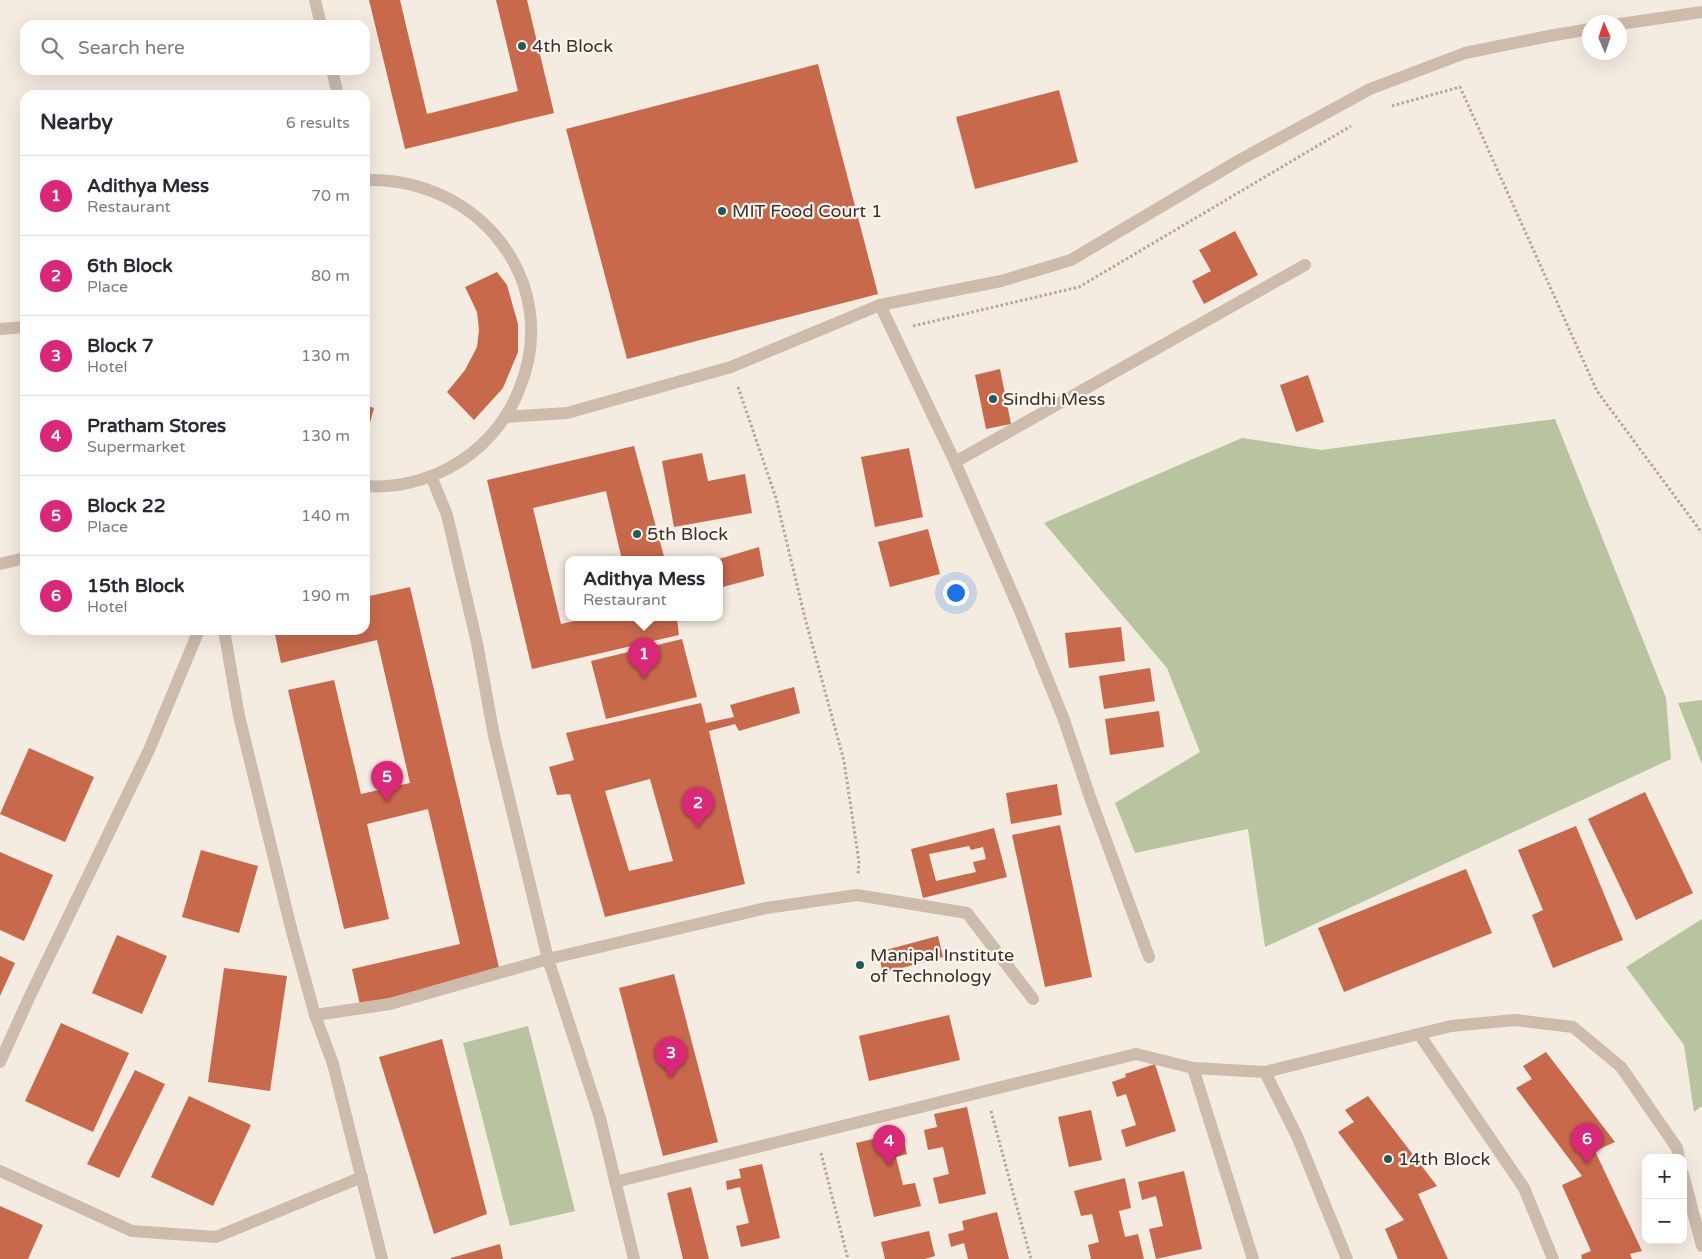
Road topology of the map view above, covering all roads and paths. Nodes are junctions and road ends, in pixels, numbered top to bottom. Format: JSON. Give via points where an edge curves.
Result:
{"nodes":[{"id":1,"x":315,"y":0,"type":"edge"},
{"id":2,"x":1702,"y":12,"type":"edge"},
{"id":3,"x":320,"y":20,"type":"edge"},
{"id":4,"x":1627,"y":23,"type":"edge"},
{"id":5,"x":1582,"y":30,"type":"edge"},
{"id":6,"x":333,"y":75,"type":"edge"},
{"id":7,"x":337,"y":90,"type":"edge"},
{"id":8,"x":1389,"y":107,"type":"dead end"},
{"id":9,"x":1354,"y":124,"type":"dead end"},
{"id":10,"x":370,"y":180,"type":"edge"},
{"id":11,"x":1305,"y":265,"type":"dead end"},
{"id":12,"x":880,"y":305,"type":"junction"},
{"id":13,"x":20,"y":327,"type":"edge"},
{"id":14,"x":0,"y":329,"type":"edge"},
{"id":15,"x":893,"y":331,"type":"junction"},
{"id":16,"x":731,"y":367,"type":"junction"},
{"id":17,"x":505,"y":417,"type":"junction"},
{"id":18,"x":955,"y":462,"type":"junction"},
{"id":19,"x":431,"y":476,"type":"junction"},
{"id":20,"x":370,"y":486,"type":"edge"},
{"id":21,"x":1702,"y":533,"type":"edge"},
{"id":22,"x":20,"y":559,"type":"edge"},
{"id":23,"x":0,"y":564,"type":"edge"},
{"id":24,"x":196,"y":635,"type":"edge"},
{"id":25,"x":225,"y":635,"type":"edge"},
{"id":26,"x":857,"y":895,"type":"junction"},
{"id":27,"x":1149,"y":957,"type":"dead end"},
{"id":28,"x":548,"y":959,"type":"junction"},
{"id":29,"x":1033,"y":999,"type":"dead end"},
{"id":30,"x":315,"y":1015,"type":"junction"},
{"id":31,"x":1419,"y":1034,"type":"junction"},
{"id":32,"x":0,"y":1062,"type":"edge"},
{"id":33,"x":1193,"y":1068,"type":"junction"},
{"id":34,"x":1266,"y":1072,"type":"junction"},
{"id":35,"x":986,"y":1091,"type":"junction"},
{"id":36,"x":816,"y":1133,"type":"junction"},
{"id":37,"x":1678,"y":1154,"type":"edge"},
{"id":38,"x":0,"y":1171,"type":"edge"},
{"id":39,"x":362,"y":1177,"type":"junction"},
{"id":40,"x":615,"y":1182,"type":"junction"},
{"id":41,"x":1687,"y":1189,"type":"edge"},
{"id":42,"x":1702,"y":1246,"type":"edge"},
{"id":43,"x":382,"y":1259,"type":"edge"},
{"id":44,"x":634,"y":1259,"type":"edge"},
{"id":45,"x":848,"y":1259,"type":"edge"},
{"id":46,"x":1031,"y":1259,"type":"edge"},
{"id":47,"x":1253,"y":1259,"type":"edge"},
{"id":48,"x":1347,"y":1259,"type":"edge"},
{"id":49,"x":1552,"y":1259,"type":"edge"}],
"edges":[{"from":1,"to":3,"type":"street"},
{"from":2,"to":4,"type":"street"},
{"from":5,"to":12,"type":"street","via":[[1465,53],[1370,89],[1238,161],[1071,260],[1001,281]]},
{"from":6,"to":7,"type":"street"},
{"from":8,"to":21,"type":"path","via":[[1460,87],[1597,391]]},
{"from":9,"to":15,"type":"path","via":[[1079,287]]},
{"from":10,"to":17,"type":"street","via":[[408,183],[450,198],[485,224],[512,259],[527,300],[531,343],[524,377]]},
{"from":11,"to":18,"type":"street"},
{"from":12,"to":15,"type":"street"},
{"from":12,"to":16,"type":"street"},
{"from":13,"to":14,"type":"street"},
{"from":15,"to":18,"type":"street"},
{"from":16,"to":17,"type":"street","via":[[567,412]]},
{"from":16,"to":26,"type":"path","via":[[776,498],[844,760],[859,862]]},
{"from":17,"to":19,"type":"street","via":[[470,455]]},
{"from":18,"to":27,"type":"street","via":[[1064,720]]},
{"from":19,"to":20,"type":"street","via":[[397,485]]},
{"from":19,"to":28,"type":"street","via":[[448,514],[494,736]]},
{"from":22,"to":23,"type":"street"},
{"from":24,"to":32,"type":"street","via":[[149,750]]},
{"from":25,"to":30,"type":"street","via":[[239,716]]},
{"from":26,"to":28,"type":"street","via":[[766,908]]},
{"from":26,"to":29,"type":"street","via":[[967,913]]},
{"from":28,"to":30,"type":"street","via":[[390,1004]]},
{"from":28,"to":40,"type":"street","via":[[600,1118]]},
{"from":30,"to":39,"type":"street","via":[[334,1064]]},
{"from":31,"to":34,"type":"street"},
{"from":31,"to":37,"type":"street","via":[[1451,1026],[1515,1020],[1573,1027],[1621,1067]]},
{"from":31,"to":49,"type":"street","via":[[1524,1188]]},
{"from":33,"to":34,"type":"street"},
{"from":33,"to":35,"type":"street","via":[[1136,1054]]},
{"from":33,"to":47,"type":"street"},
{"from":34,"to":48,"type":"street","via":[[1297,1136]]},
{"from":35,"to":36,"type":"street"},
{"from":35,"to":46,"type":"path"},
{"from":36,"to":40,"type":"street"},
{"from":36,"to":45,"type":"path"},
{"from":38,"to":39,"type":"street","via":[[132,1231],[216,1237]]},
{"from":39,"to":43,"type":"street"},
{"from":40,"to":44,"type":"street"},
{"from":41,"to":42,"type":"street"}]}
